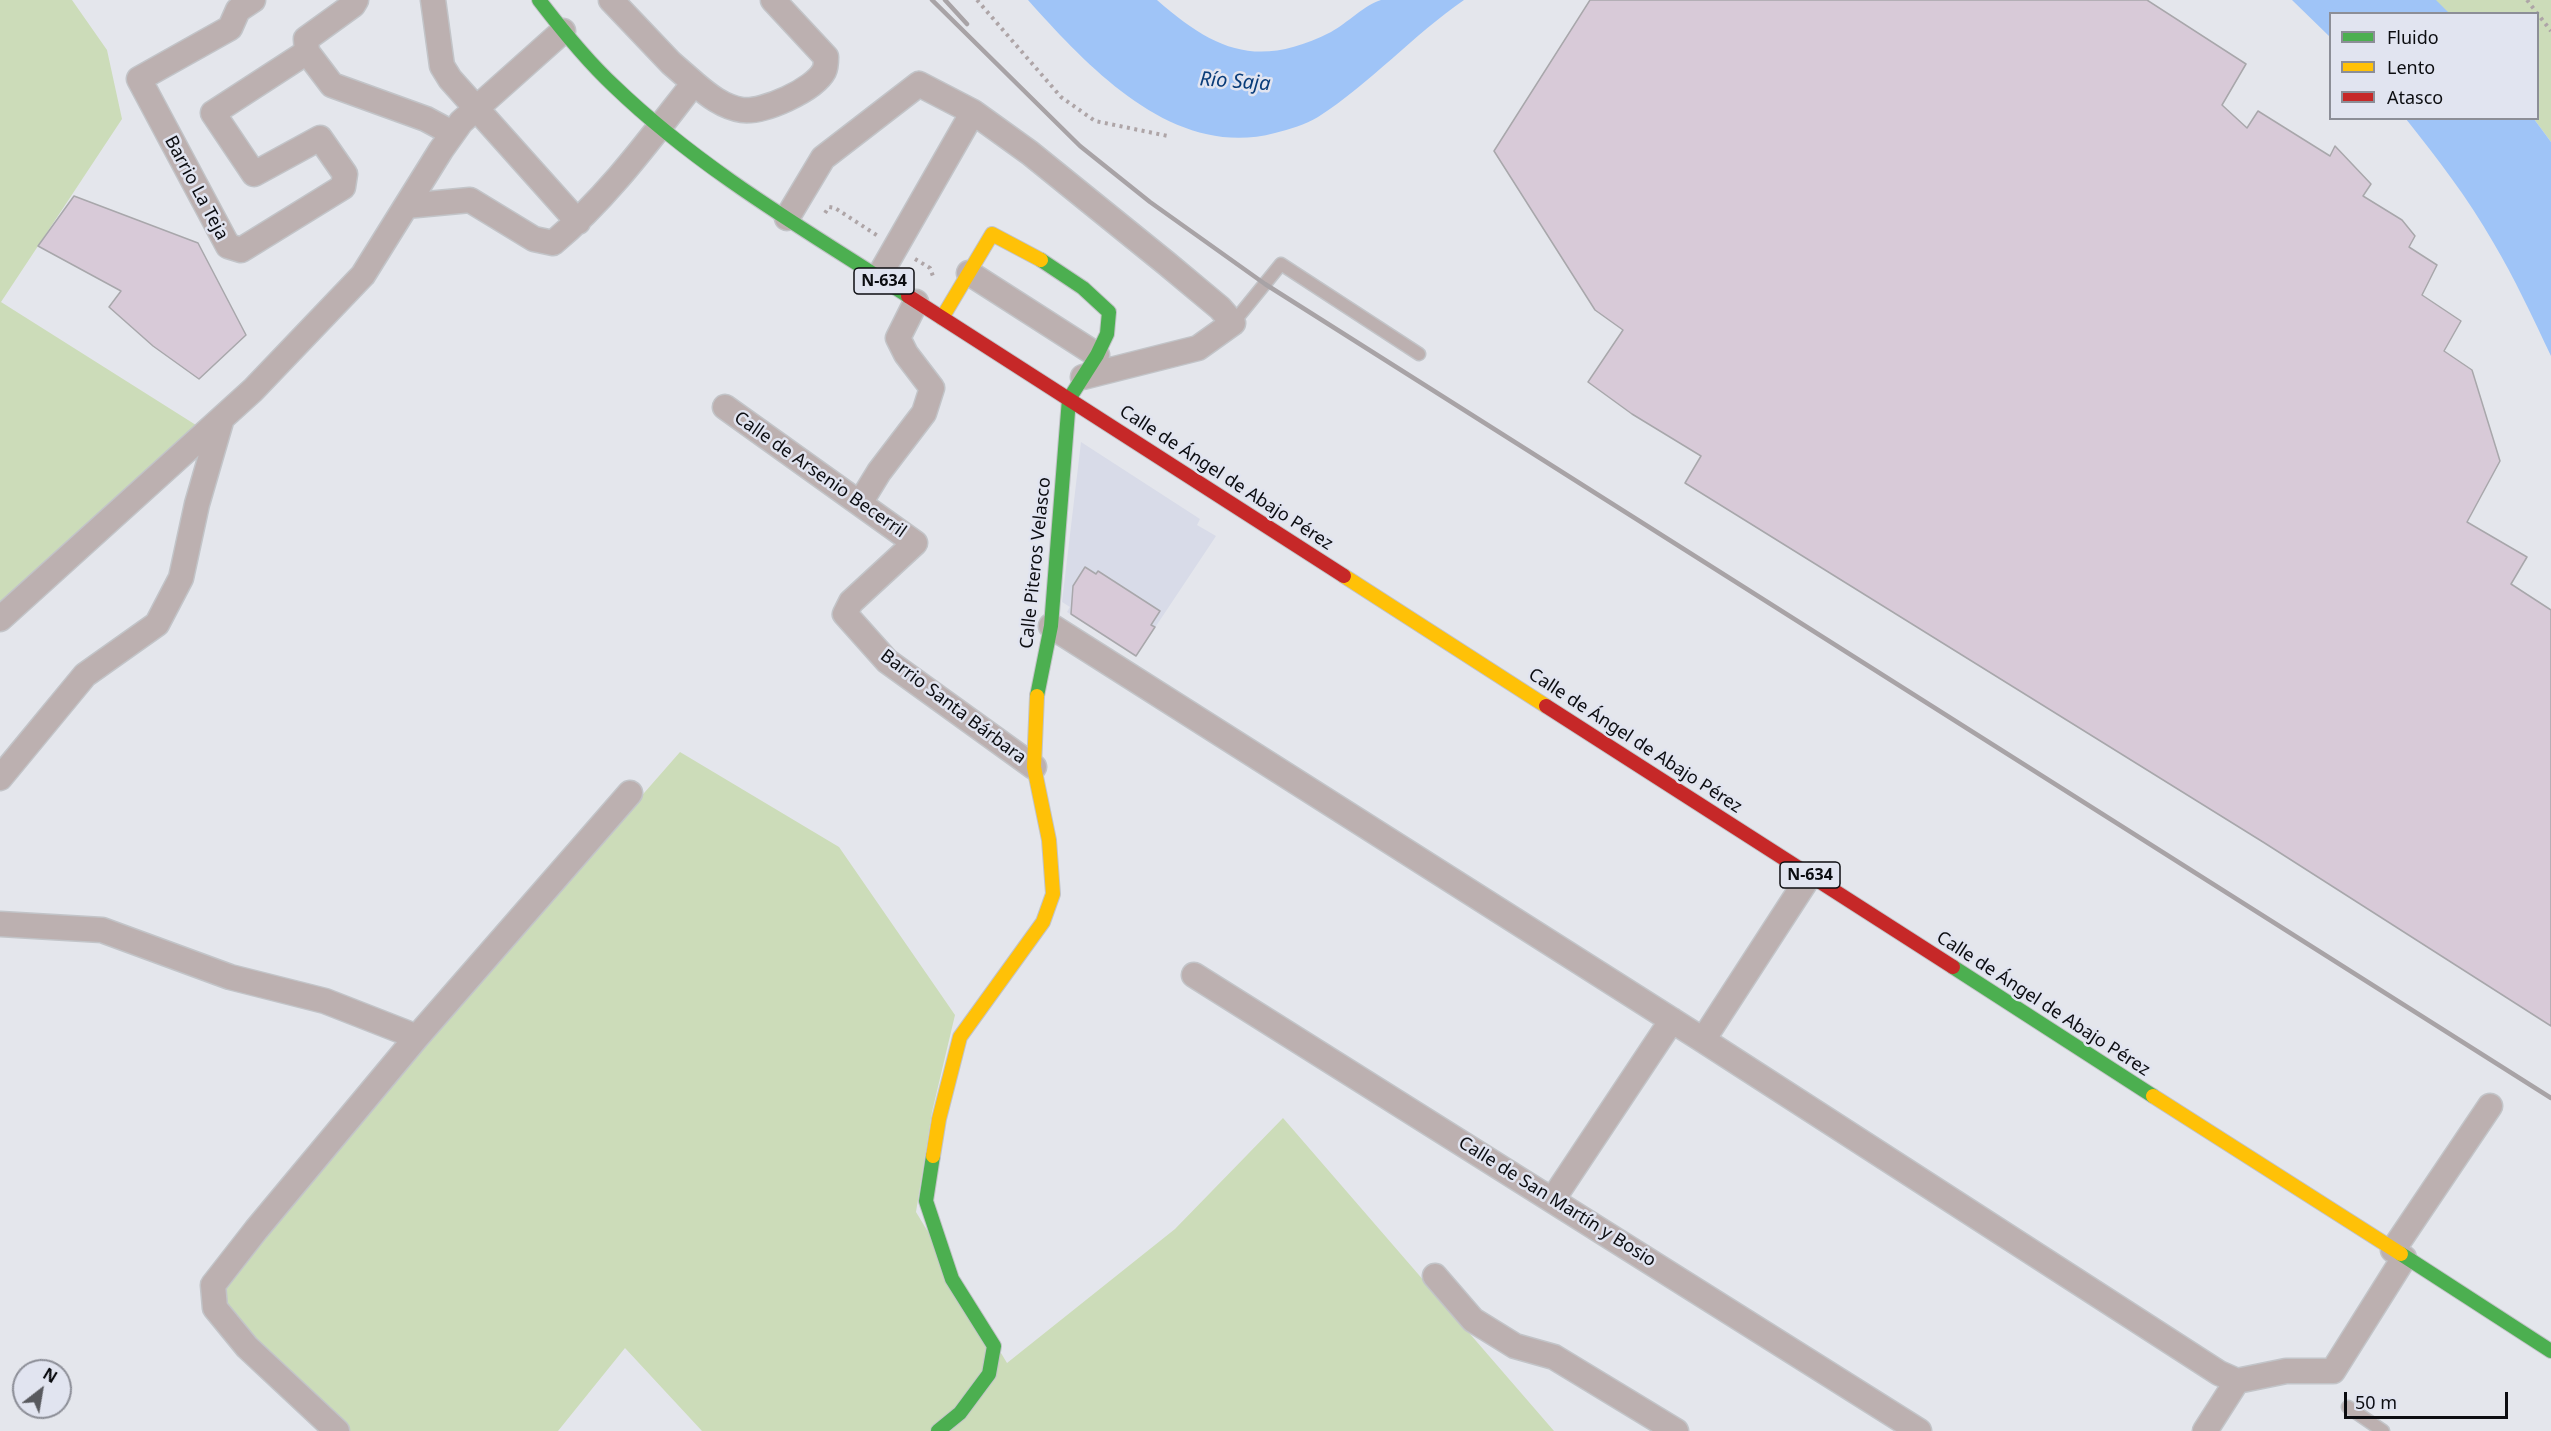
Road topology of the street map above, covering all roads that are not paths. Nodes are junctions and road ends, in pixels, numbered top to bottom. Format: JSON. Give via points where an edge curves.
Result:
{"nodes":[{"id":1,"x":253,"y":0,"type":"edge"},
{"id":2,"x":356,"y":0,"type":"edge"},
{"id":3,"x":433,"y":0,"type":"edge"},
{"id":4,"x":539,"y":0,"type":"edge"},
{"id":5,"x":611,"y":0,"type":"edge"},
{"id":6,"x":773,"y":0,"type":"edge"},
{"id":7,"x":563,"y":31,"type":"junction"},
{"id":8,"x":307,"y":52,"type":"junction"},
{"id":9,"x":693,"y":83,"type":"junction"},
{"id":10,"x":477,"y":107,"type":"junction"},
{"id":11,"x":973,"y":112,"type":"junction"},
{"id":12,"x":658,"y":128,"type":"junction"},
{"id":13,"x":452,"y":134,"type":"junction"},
{"id":14,"x":406,"y":206,"type":"junction"},
{"id":15,"x":787,"y":218,"type":"junction"},
{"id":16,"x":578,"y":222,"type":"junction"},
{"id":17,"x":969,"y":273,"type":"junction"},
{"id":18,"x":878,"y":278,"type":"junction"},
{"id":19,"x":916,"y":302,"type":"junction"},
{"id":20,"x":942,"y":318,"type":"junction"},
{"id":21,"x":1233,"y":323,"type":"junction"},
{"id":22,"x":1102,"y":344,"type":"junction"},
{"id":23,"x":1419,"y":354,"type":"dead end"},
{"id":24,"x":1083,"y":377,"type":"junction"},
{"id":25,"x":1069,"y":399,"type":"junction"},
{"id":26,"x":725,"y":407,"type":"dead end"},
{"id":27,"x":222,"y":418,"type":"junction"},
{"id":28,"x":860,"y":503,"type":"junction"},
{"id":29,"x":915,"y":543,"type":"joint"},
{"id":30,"x":0,"y":619,"type":"edge"},
{"id":31,"x":1051,"y":626,"type":"junction"},
{"id":32,"x":1034,"y":767,"type":"junction"},
{"id":33,"x":0,"y":778,"type":"edge"},
{"id":34,"x":630,"y":793,"type":"dead end"},
{"id":35,"x":1810,"y":875,"type":"junction"},
{"id":36,"x":0,"y":924,"type":"edge"},
{"id":37,"x":1194,"y":975,"type":"dead end"},
{"id":38,"x":1672,"y":1020,"type":"junction"},
{"id":39,"x":417,"y":1037,"type":"junction"},
{"id":40,"x":1703,"y":1040,"type":"junction"},
{"id":41,"x":2490,"y":1106,"type":"dead end"},
{"id":42,"x":1553,"y":1199,"type":"junction"},
{"id":43,"x":2398,"y":1254,"type":"junction"},
{"id":44,"x":1435,"y":1276,"type":"dead end"},
{"id":45,"x":2551,"y":1351,"type":"edge"},
{"id":46,"x":2237,"y":1381,"type":"junction"},
{"id":47,"x":2348,"y":1407,"type":"dead end"},
{"id":48,"x":337,"y":1431,"type":"edge"},
{"id":49,"x":938,"y":1431,"type":"edge"},
{"id":50,"x":1676,"y":1431,"type":"edge"},
{"id":51,"x":1919,"y":1431,"type":"edge"},
{"id":52,"x":2205,"y":1431,"type":"edge"},
{"id":53,"x":2383,"y":1431,"type":"edge"}],
"edges":[{"from":1,"to":8,"type":"street","name":"Barrio La Teja","via":[[238,10],[230,28],[139,79],[228,246],[241,250],[343,187],[345,174],[320,138],[254,174],[213,112]]},
{"from":2,"to":8,"type":"street","name":"Barrio La Teja","via":[[306,39]]},
{"from":3,"to":10,"type":"street","via":[[442,66]]},
{"from":4,"to":7,"type":"main road","number":"N-634"},
{"from":5,"to":9,"type":"street"},
{"from":6,"to":9,"type":"street","via":[[826,57],[824,71],[805,90],[745,110],[712,98]]},
{"from":7,"to":10,"type":"street"},
{"from":7,"to":12,"type":"main road","number":"N-634","via":[[617,91]]},
{"from":8,"to":13,"type":"street","via":[[332,86],[426,119]]},
{"from":9,"to":12,"type":"street"},
{"from":10,"to":13,"type":"street"},
{"from":10,"to":16,"type":"street"},
{"from":11,"to":15,"type":"street","via":[[919,84],[823,158]]},
{"from":11,"to":18,"type":"street"},
{"from":11,"to":21,"type":"street","via":[[1166,263]]},
{"from":12,"to":15,"type":"main road","name":"Calle de Ángel de Abajo Pérez","number":"N-634"},
{"from":12,"to":16,"type":"street"},
{"from":13,"to":14,"type":"street"},
{"from":14,"to":16,"type":"street","via":[[470,200],[534,239],[553,243]]},
{"from":14,"to":27,"type":"street","via":[[363,275]]},
{"from":15,"to":18,"type":"main road","name":"Calle de Ángel de Abajo Pérez","number":"N-634"},
{"from":17,"to":20,"type":"main road"},
{"from":17,"to":22,"type":"street"},
{"from":17,"to":22,"type":"main road","via":[[992,234],[1092,292],[1109,312]]},
{"from":18,"to":19,"type":"main road","name":"Calle de Ángel de Abajo Pérez","number":"N-634"},
{"from":19,"to":20,"type":"main road","name":"Calle de Ángel de Abajo Pérez","number":"N-634"},
{"from":19,"to":28,"type":"street","via":[[898,338],[932,388],[924,412]]},
{"from":20,"to":25,"type":"main road","name":"Calle de Ángel de Abajo Pérez","number":"N-634"},
{"from":21,"to":23,"type":"lane","via":[[1281,264]]},
{"from":21,"to":24,"type":"street","via":[[1198,348]]},
{"from":22,"to":24,"type":"main road"},
{"from":24,"to":25,"type":"main road"},
{"from":25,"to":31,"type":"main road","name":"Calle Piteros Velasco"},
{"from":25,"to":35,"type":"main road","name":"Calle de Ángel de Abajo Pérez","number":"N-634"},
{"from":26,"to":28,"type":"street","name":"Calle de Arsenio Becerril"},
{"from":27,"to":30,"type":"street"},
{"from":27,"to":33,"type":"street","via":[[181,578],[157,624],[85,675]]},
{"from":28,"to":29,"type":"street","name":"Calle de Arsenio Becerril"},
{"from":29,"to":32,"type":"street","name":"Barrio Santa Bárbara","via":[[851,602],[845,614],[887,661]]},
{"from":31,"to":32,"type":"main road","name":"Calle Piteros Velasco","via":[[1037,691]]},
{"from":31,"to":38,"type":"street"},
{"from":32,"to":49,"type":"main road","name":"Calle Piteros Velasco","via":[[1049,840],[1053,894],[1043,922],[960,1037],[939,1119],[926,1201],[952,1279],[994,1346],[989,1374],[960,1413]]},
{"from":34,"to":39,"type":"street"},
{"from":35,"to":40,"type":"street"},
{"from":35,"to":43,"type":"main road","name":"Calle de Ángel de Abajo Pérez","number":"N-634"},
{"from":36,"to":39,"type":"street","via":[[102,930],[230,977],[325,1001]]},
{"from":37,"to":42,"type":"street","name":"Calle de San Martín y Bosio"},
{"from":38,"to":40,"type":"street"},
{"from":38,"to":42,"type":"street"},
{"from":39,"to":48,"type":"street","via":[[213,1285],[215,1308],[247,1347]]},
{"from":40,"to":46,"type":"street","via":[[2012,1241]]},
{"from":41,"to":43,"type":"street"},
{"from":42,"to":51,"type":"street","name":"Calle de San Martín y Bosio"},
{"from":43,"to":45,"type":"main road","name":"Calle de Ángel de Abajo Pérez","number":"N-634"},
{"from":43,"to":46,"type":"street","via":[[2333,1371],[2286,1371]]},
{"from":44,"to":50,"type":"street","via":[[1473,1320],[1515,1346],[1554,1357]]},
{"from":46,"to":52,"type":"street"},
{"from":47,"to":53,"type":"lane"}]}
